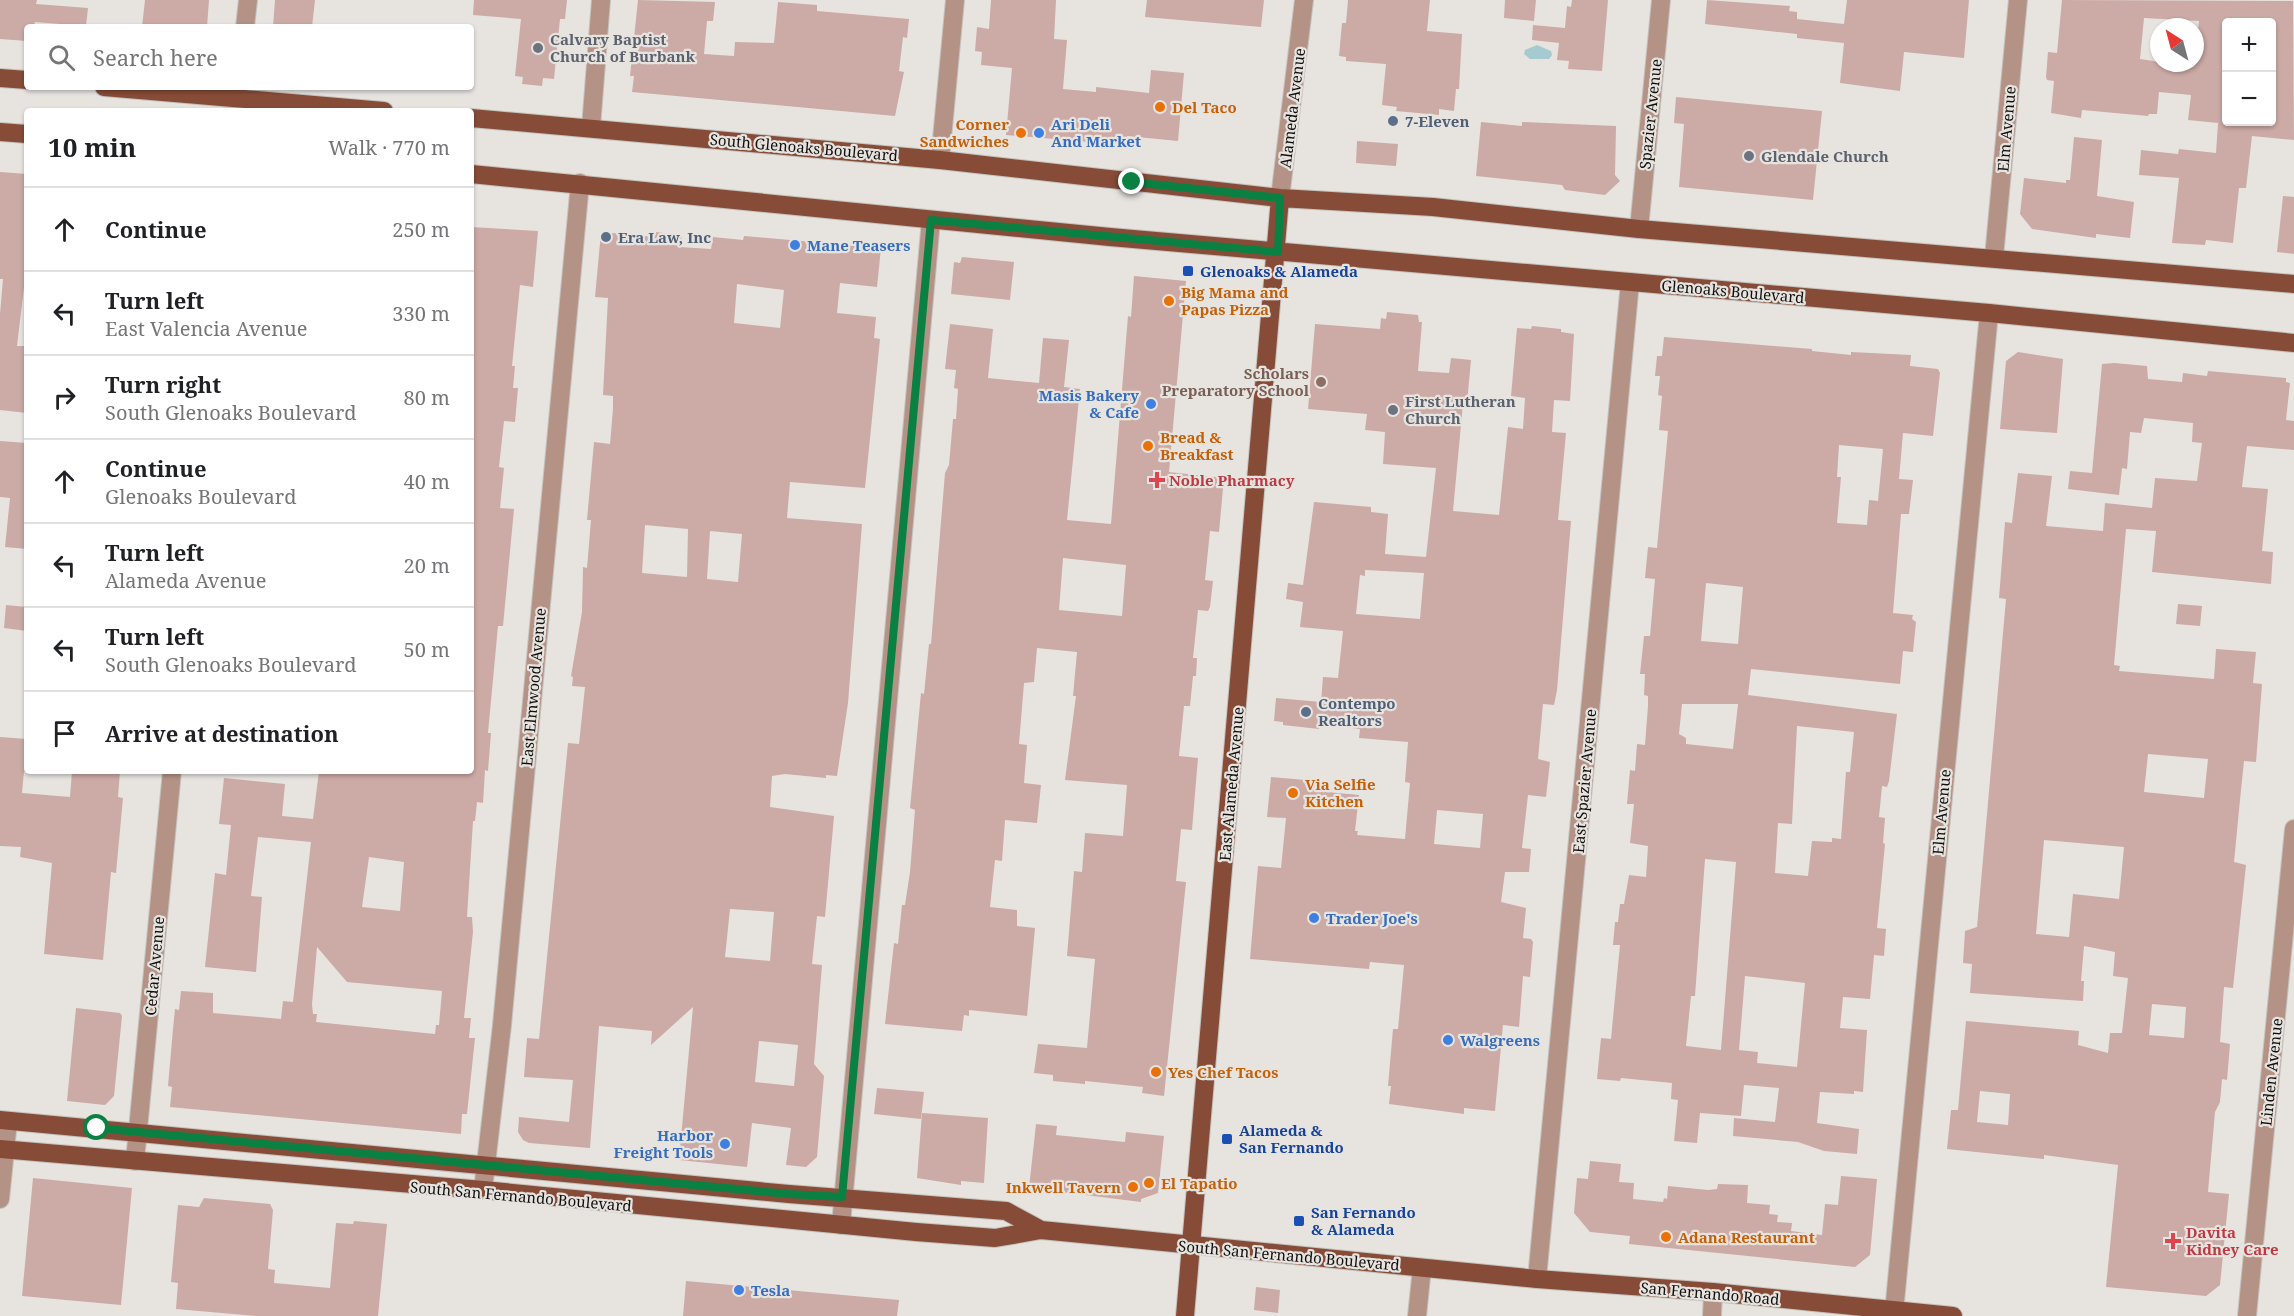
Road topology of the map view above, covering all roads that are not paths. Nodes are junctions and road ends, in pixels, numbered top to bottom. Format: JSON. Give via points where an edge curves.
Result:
{"nodes":[{"id":1,"x":248,"y":0,"type":"edge"},
{"id":2,"x":601,"y":0,"type":"edge"},
{"id":3,"x":955,"y":0,"type":"edge"},
{"id":4,"x":1304,"y":0,"type":"edge"},
{"id":5,"x":1661,"y":0,"type":"edge"},
{"id":6,"x":2018,"y":0,"type":"edge"},
{"id":7,"x":245,"y":24,"type":"edge"},
{"id":8,"x":0,"y":78,"type":"edge"},
{"id":9,"x":24,"y":80,"type":"edge"},
{"id":10,"x":172,"y":90,"type":"edge"},
{"id":11,"x":239,"y":93,"type":"edge"},
{"id":12,"x":360,"y":108,"type":"edge"},
{"id":13,"x":474,"y":118,"type":"edge"},
{"id":14,"x":591,"y":128,"type":"junction"},
{"id":15,"x":0,"y":132,"type":"edge"},
{"id":16,"x":24,"y":134,"type":"edge"},
{"id":17,"x":940,"y":160,"type":"junction"},
{"id":18,"x":474,"y":174,"type":"edge"},
{"id":19,"x":580,"y":183,"type":"junction"},
{"id":20,"x":1280,"y":198,"type":"junction"},
{"id":21,"x":931,"y":220,"type":"junction"},
{"id":22,"x":1639,"y":229,"type":"junction"},
{"id":23,"x":1278,"y":252,"type":"junction"},
{"id":24,"x":1994,"y":257,"type":"junction"},
{"id":25,"x":1630,"y":282,"type":"junction"},
{"id":26,"x":2294,"y":284,"type":"edge"},
{"id":27,"x":1989,"y":312,"type":"junction"},
{"id":28,"x":2294,"y":342,"type":"edge"},
{"id":29,"x":172,"y":774,"type":"edge"},
{"id":30,"x":2294,"y":829,"type":"edge"},
{"id":31,"x":4,"y":1120,"type":"edge"},
{"id":32,"x":138,"y":1131,"type":"junction"},
{"id":33,"x":2,"y":1149,"type":"edge"},
{"id":34,"x":135,"y":1161,"type":"junction"},
{"id":35,"x":487,"y":1165,"type":"junction"},
{"id":36,"x":483,"y":1190,"type":"junction"},
{"id":37,"x":842,"y":1197,"type":"junction"},
{"id":38,"x":0,"y":1199,"type":"edge"},
{"id":39,"x":841,"y":1225,"type":"junction"},
{"id":40,"x":1041,"y":1230,"type":"junction"},
{"id":41,"x":1190,"y":1246,"type":"junction"},
{"id":42,"x":1422,"y":1268,"type":"junction"},
{"id":43,"x":1537,"y":1279,"type":"junction"},
{"id":44,"x":1713,"y":1292,"type":"junction"},
{"id":45,"x":1894,"y":1312,"type":"junction"},
{"id":46,"x":1185,"y":1316,"type":"edge"},
{"id":47,"x":1417,"y":1316,"type":"edge"},
{"id":48,"x":1712,"y":1316,"type":"edge"},
{"id":49,"x":1953,"y":1316,"type":"edge"},
{"id":50,"x":2247,"y":1316,"type":"edge"}],
"edges":[{"from":1,"to":7,"type":"street"},
{"from":2,"to":14,"type":"street"},
{"from":3,"to":17,"type":"street"},
{"from":4,"to":20,"type":"street","name":"Alameda Avenue"},
{"from":5,"to":22,"type":"street","name":"Spazier Avenue"},
{"from":6,"to":24,"type":"street","name":"Elm Avenue"},
{"from":8,"to":9,"type":"main road"},
{"from":10,"to":11,"type":"main road"},
{"from":11,"to":12,"type":"main road"},
{"from":13,"to":14,"type":"main road","name":"South Glenoaks Boulevard"},
{"from":14,"to":17,"type":"main road","name":"South Glenoaks Boulevard"},
{"from":15,"to":16,"type":"main road"},
{"from":17,"to":20,"type":"main road","name":"South Glenoaks Boulevard"},
{"from":18,"to":19,"type":"main road"},
{"from":19,"to":21,"type":"main road"},
{"from":19,"to":35,"type":"street","name":"East Elmwood Avenue"},
{"from":20,"to":22,"type":"main road","via":[[1441,207]]},
{"from":20,"to":23,"type":"main road","name":"Alameda Avenue"},
{"from":21,"to":23,"type":"main road","name":"Glenoaks Boulevard"},
{"from":21,"to":37,"type":"street"},
{"from":22,"to":24,"type":"main road"},
{"from":23,"to":25,"type":"main road","name":"Glenoaks Boulevard"},
{"from":23,"to":41,"type":"main road","name":"East Alameda Avenue"},
{"from":24,"to":26,"type":"main road"},
{"from":25,"to":27,"type":"main road","name":"Glenoaks Boulevard"},
{"from":25,"to":43,"type":"street","name":"East Spazier Avenue"},
{"from":27,"to":28,"type":"main road","name":"Glenoaks Boulevard"},
{"from":27,"to":45,"type":"street","name":"Elm Avenue"},
{"from":29,"to":32,"type":"street","name":"Cedar Avenue"},
{"from":30,"to":50,"type":"street","name":"Linden Avenue"},
{"from":31,"to":32,"type":"main road","name":"South San Fernando Boulevard"},
{"from":31,"to":33,"type":"street"},
{"from":32,"to":34,"type":"street","name":"Cedar Avenue"},
{"from":32,"to":35,"type":"main road","name":"South San Fernando Boulevard"},
{"from":33,"to":34,"type":"main road","name":"South San Fernando Boulevard"},
{"from":33,"to":38,"type":"street"},
{"from":34,"to":36,"type":"main road","name":"South San Fernando Boulevard"},
{"from":35,"to":36,"type":"street","name":"East Elmwood Avenue"},
{"from":35,"to":37,"type":"main road","name":"South San Fernando Boulevard"},
{"from":36,"to":39,"type":"main road","name":"South San Fernando Boulevard"},
{"from":37,"to":39,"type":"street"},
{"from":37,"to":40,"type":"main road","name":"South San Fernando Boulevard","via":[[1006,1211]]},
{"from":39,"to":40,"type":"main road","name":"South San Fernando Boulevard","via":[[995,1238]]},
{"from":40,"to":41,"type":"main road","name":"South San Fernando Boulevard"},
{"from":41,"to":42,"type":"main road","name":"South San Fernando Boulevard"},
{"from":41,"to":46,"type":"main road","name":"East Alameda Avenue"},
{"from":42,"to":43,"type":"main road","name":"South San Fernando Boulevard"},
{"from":42,"to":47,"type":"street"},
{"from":43,"to":44,"type":"main road","name":"San Fernando Road"},
{"from":44,"to":45,"type":"main road","name":"San Fernando Road"},
{"from":44,"to":48,"type":"street"},
{"from":45,"to":49,"type":"main road","name":"San Fernando Road"}]}
